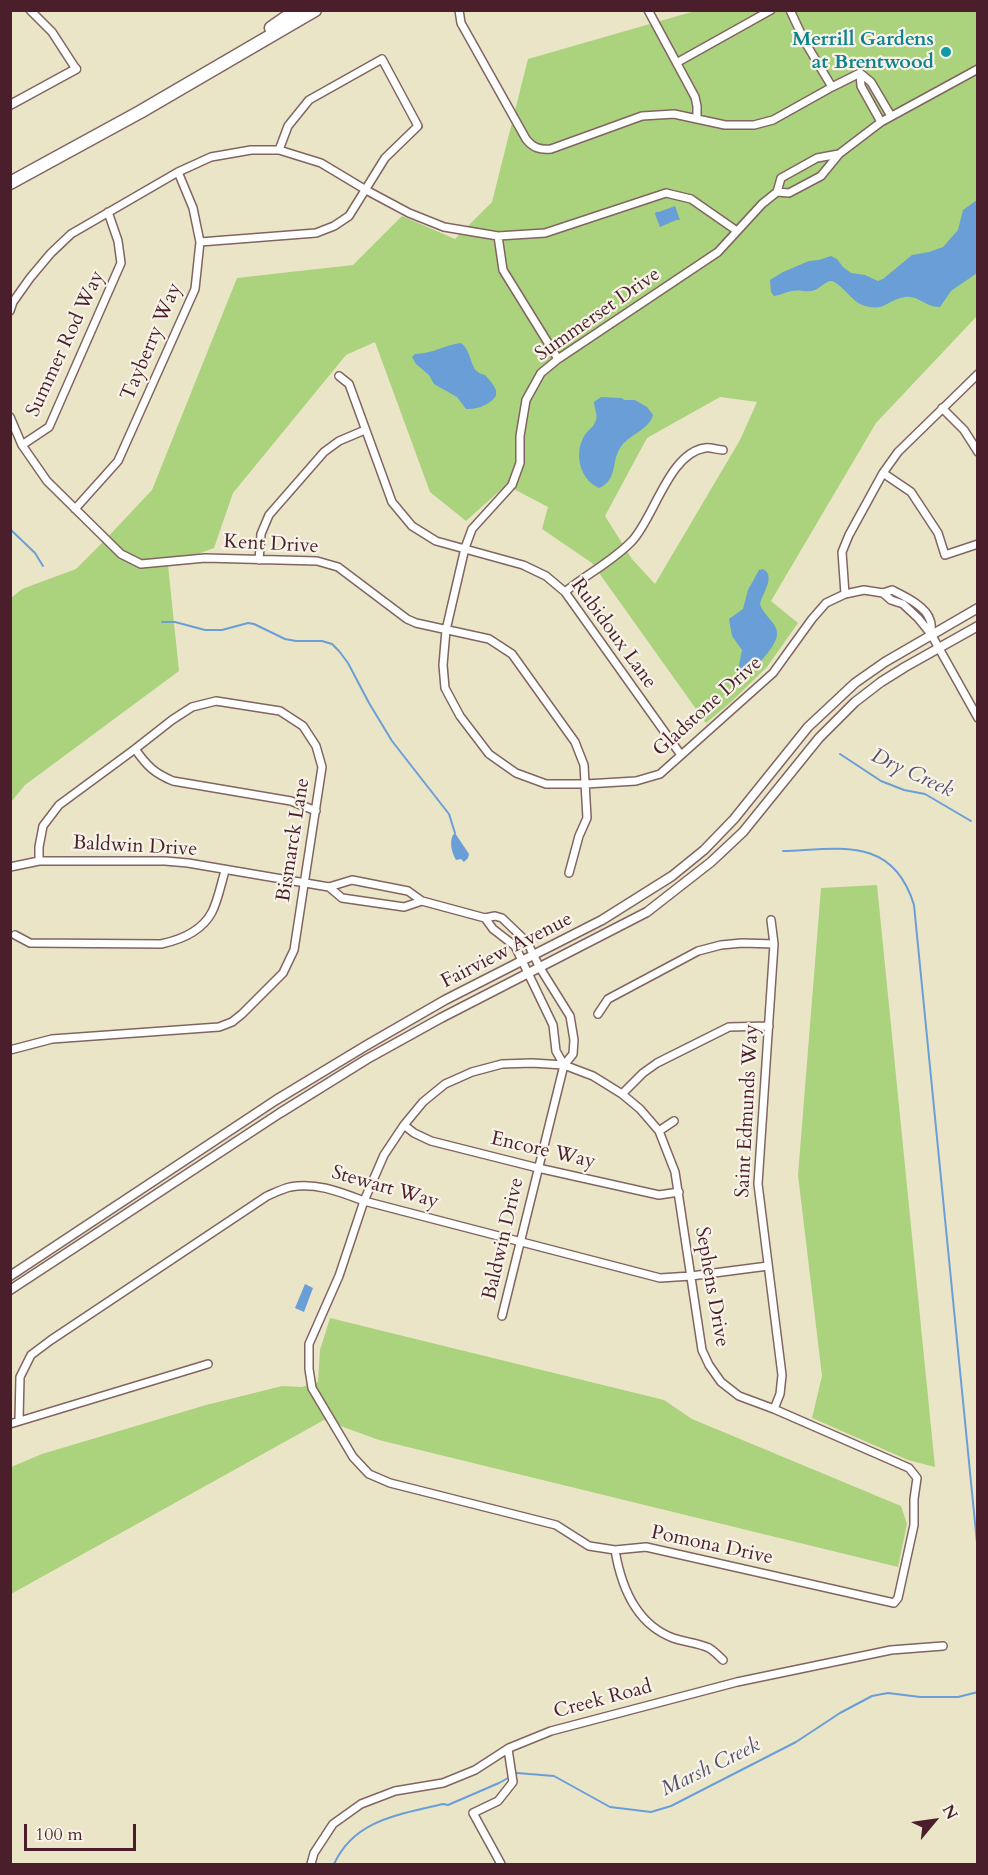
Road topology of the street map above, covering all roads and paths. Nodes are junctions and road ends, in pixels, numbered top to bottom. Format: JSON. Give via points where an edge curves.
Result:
{"nodes":[{"id":1,"x":30,"y":10,"type":"edge"},
{"id":2,"x":297,"y":10,"type":"edge"},
{"id":3,"x":459,"y":10,"type":"edge"},
{"id":4,"x":648,"y":10,"type":"edge"},
{"id":5,"x":771,"y":10,"type":"edge"},
{"id":6,"x":790,"y":10,"type":"edge"},
{"id":7,"x":314,"y":11,"type":"edge"},
{"id":8,"x":678,"y":62,"type":"junction"},
{"id":9,"x":76,"y":69,"type":"joint"},
{"id":10,"x":978,"y":69,"type":"edge"},
{"id":11,"x":860,"y":73,"type":"junction"},
{"id":12,"x":832,"y":87,"type":"junction"},
{"id":13,"x":875,"y":89,"type":"junction"},
{"id":14,"x":866,"y":94,"type":"junction"},
{"id":15,"x":10,"y":105,"type":"edge"},
{"id":16,"x":891,"y":116,"type":"junction"},
{"id":17,"x":697,"y":118,"type":"junction"},
{"id":18,"x":881,"y":122,"type":"junction"},
{"id":19,"x":279,"y":150,"type":"junction"},
{"id":20,"x":839,"y":154,"type":"junction"},
{"id":21,"x":178,"y":172,"type":"junction"},
{"id":22,"x":10,"y":176,"type":"edge"},
{"id":23,"x":10,"y":183,"type":"edge"},
{"id":24,"x":366,"y":190,"type":"junction"},
{"id":25,"x":777,"y":192,"type":"junction"},
{"id":26,"x":108,"y":213,"type":"junction"},
{"id":27,"x":737,"y":231,"type":"junction"},
{"id":28,"x":498,"y":236,"type":"junction"},
{"id":29,"x":200,"y":242,"type":"junction"},
{"id":30,"x":12,"y":302,"type":"edge"},
{"id":31,"x":10,"y":311,"type":"edge"},
{"id":32,"x":558,"y":359,"type":"junction"},
{"id":33,"x":978,"y":374,"type":"edge"},
{"id":34,"x":339,"y":376,"type":"dead end"},
{"id":35,"x":942,"y":408,"type":"junction"},
{"id":36,"x":10,"y":417,"type":"edge"},
{"id":37,"x":365,"y":430,"type":"junction"},
{"id":38,"x":22,"y":445,"type":"junction"},
{"id":39,"x":723,"y":450,"type":"dead end"},
{"id":40,"x":978,"y":452,"type":"edge"},
{"id":41,"x":883,"y":473,"type":"junction"},
{"id":42,"x":75,"y":508,"type":"junction"},
{"id":43,"x":978,"y":544,"type":"edge"},
{"id":44,"x":465,"y":548,"type":"junction"},
{"id":45,"x":259,"y":560,"type":"junction"},
{"id":46,"x":566,"y":592,"type":"junction"},
{"id":47,"x":844,"y":594,"type":"junction"},
{"id":48,"x":978,"y":608,"type":"edge"},
{"id":49,"x":978,"y":627,"type":"edge"},
{"id":50,"x":446,"y":630,"type":"junction"},
{"id":51,"x":931,"y":634,"type":"junction"},
{"id":52,"x":939,"y":648,"type":"junction"},
{"id":53,"x":978,"y":718,"type":"edge"},
{"id":54,"x":135,"y":749,"type":"junction"},
{"id":55,"x":681,"y":755,"type":"junction"},
{"id":56,"x":586,"y":784,"type":"junction"},
{"id":57,"x":316,"y":811,"type":"junction"},
{"id":58,"x":39,"y":861,"type":"junction"},
{"id":59,"x":10,"y":867,"type":"edge"},
{"id":60,"x":225,"y":871,"type":"junction"},
{"id":61,"x":569,"y":873,"type":"dead end"},
{"id":62,"x":304,"y":884,"type":"junction"},
{"id":63,"x":329,"y":887,"type":"junction"},
{"id":64,"x":422,"y":901,"type":"junction"},
{"id":65,"x":484,"y":918,"type":"junction"},
{"id":66,"x":771,"y":920,"type":"dead end"},
{"id":67,"x":15,"y":934,"type":"dead end"},
{"id":68,"x":774,"y":944,"type":"junction"},
{"id":69,"x":534,"y":956,"type":"junction"},
{"id":70,"x":522,"y":962,"type":"junction"},
{"id":71,"x":540,"y":968,"type":"junction"},
{"id":72,"x":529,"y":974,"type":"junction"},
{"id":73,"x":598,"y":1014,"type":"dead end"},
{"id":74,"x":768,"y":1026,"type":"junction"},
{"id":75,"x":10,"y":1050,"type":"edge"},
{"id":76,"x":564,"y":1065,"type":"junction"},
{"id":77,"x":622,"y":1094,"type":"junction"},
{"id":78,"x":675,"y":1121,"type":"dead end"},
{"id":79,"x":404,"y":1125,"type":"junction"},
{"id":80,"x":659,"y":1131,"type":"junction"},
{"id":81,"x":538,"y":1168,"type":"junction"},
{"id":82,"x":679,"y":1192,"type":"junction"},
{"id":83,"x":364,"y":1201,"type":"junction"},
{"id":84,"x":521,"y":1242,"type":"junction"},
{"id":85,"x":768,"y":1266,"type":"junction"},
{"id":86,"x":10,"y":1276,"type":"edge"},
{"id":87,"x":691,"y":1276,"type":"junction"},
{"id":88,"x":10,"y":1290,"type":"edge"},
{"id":89,"x":502,"y":1316,"type":"dead end"},
{"id":90,"x":208,"y":1364,"type":"dead end"},
{"id":91,"x":774,"y":1409,"type":"junction"},
{"id":92,"x":20,"y":1420,"type":"junction"},
{"id":93,"x":10,"y":1424,"type":"edge"},
{"id":94,"x":369,"y":1474,"type":"joint"},
{"id":95,"x":917,"y":1478,"type":"joint"},
{"id":96,"x":615,"y":1550,"type":"junction"},
{"id":97,"x":943,"y":1646,"type":"dead end"},
{"id":98,"x":723,"y":1660,"type":"dead end"},
{"id":99,"x":508,"y":1749,"type":"junction"},
{"id":100,"x":310,"y":1864,"type":"edge"},
{"id":101,"x":501,"y":1864,"type":"edge"}],
"edges":[{"from":1,"to":9,"type":"street","via":[[52,32]]},
{"from":2,"to":22,"type":"highway"},
{"from":3,"to":17,"type":"street","via":[[461,23],[526,139],[536,148],[551,149],[642,116],[674,114]]},
{"from":4,"to":8,"type":"street"},
{"from":5,"to":8,"type":"street"},
{"from":6,"to":12,"type":"street"},
{"from":7,"to":23,"type":"highway"},
{"from":8,"to":17,"type":"street","via":[[695,97]]},
{"from":9,"to":15,"type":"street"},
{"from":10,"to":16,"type":"street","name":"Summerset Drive"},
{"from":11,"to":12,"type":"street"},
{"from":11,"to":13,"type":"street"},
{"from":11,"to":14,"type":"street"},
{"from":12,"to":17,"type":"street","via":[[773,120],[753,125],[725,125]]},
{"from":13,"to":14,"type":"street"},
{"from":13,"to":16,"type":"street"},
{"from":14,"to":18,"type":"street"},
{"from":16,"to":18,"type":"street","name":"Summerset Drive"},
{"from":18,"to":20,"type":"street","name":"Summerset Drive"},
{"from":19,"to":21,"type":"street","via":[[211,157]]},
{"from":19,"to":24,"type":"street","via":[[321,163]]},
{"from":19,"to":24,"type":"street","via":[[288,126],[309,100],[382,59],[418,126],[385,158]]},
{"from":20,"to":25,"type":"street","name":"Summerset Drive","via":[[821,177],[789,193]]},
{"from":20,"to":25,"type":"street","name":"Summerset Drive","via":[[817,158],[782,178]]},
{"from":21,"to":26,"type":"street"},
{"from":21,"to":29,"type":"street","name":"Tayberry Way","via":[[193,208]]},
{"from":24,"to":28,"type":"street","via":[[444,227]]},
{"from":24,"to":29,"type":"street","via":[[349,216],[316,233]]},
{"from":25,"to":27,"type":"street","name":"Summerset Drive"},
{"from":26,"to":30,"type":"street","via":[[71,234]]},
{"from":26,"to":38,"type":"street","name":"Summer Rod Way","via":[[121,263],[49,427]]},
{"from":27,"to":28,"type":"street","via":[[691,199],[666,193],[545,233]]},
{"from":27,"to":32,"type":"street","name":"Summerset Drive","via":[[718,252]]},
{"from":28,"to":32,"type":"street","via":[[503,270]]},
{"from":29,"to":42,"type":"street","name":"Tayberry Way","via":[[195,289],[118,461]]},
{"from":30,"to":31,"type":"street"},
{"from":32,"to":44,"type":"street","name":"Summerset Drive","via":[[541,373],[526,400],[520,463],[512,485],[472,529]]},
{"from":33,"to":35,"type":"street"},
{"from":34,"to":37,"type":"street","name":"Rubidoux Lane","via":[[350,384]]},
{"from":35,"to":40,"type":"street","via":[[964,430]]},
{"from":35,"to":41,"type":"street","via":[[898,452]]},
{"from":36,"to":38,"type":"street","name":"Kent Drive"},
{"from":37,"to":44,"type":"street","name":"Rubidoux Lane","via":[[392,502],[412,526],[436,541]]},
{"from":37,"to":45,"type":"street","via":[[324,452],[269,515],[261,534]]},
{"from":38,"to":42,"type":"street","name":"Kent Drive","via":[[47,481]]},
{"from":39,"to":46,"type":"street","via":[[705,448],[687,456],[674,470],[634,539]]},
{"from":41,"to":43,"type":"street","via":[[911,492],[938,533],[945,555]]},
{"from":41,"to":47,"type":"street","via":[[842,552]]},
{"from":42,"to":45,"type":"street","name":"Kent Drive","via":[[121,554],[141,564],[206,558]]},
{"from":44,"to":46,"type":"street","name":"Rubidoux Lane","via":[[523,565]]},
{"from":44,"to":50,"type":"street","name":"Summerset Drive"},
{"from":45,"to":50,"type":"street","name":"Kent Drive","via":[[317,561],[338,567],[407,619]]},
{"from":46,"to":55,"type":"street","name":"Rubidoux Lane"},
{"from":47,"to":51,"type":"street","name":"Gladstone Drive","via":[[864,590],[905,601],[923,610],[930,619]]},
{"from":47,"to":55,"type":"street","name":"Gladstone Drive","via":[[826,603],[773,673]]},
{"from":48,"to":51,"type":"street","name":"Fairview Avenue"},
{"from":49,"to":52,"type":"street","name":"Fairview Avenue"},
{"from":50,"to":56,"type":"street","name":"Kent Drive","via":[[489,639],[512,654],[574,742],[584,765]]},
{"from":50,"to":56,"type":"street","name":"Gladstone Drive","via":[[445,688],[460,716],[489,754],[516,773],[546,784]]},
{"from":51,"to":52,"type":"street","name":"Gladstone Drive"},
{"from":51,"to":69,"type":"street","name":"Fairview Avenue","via":[[885,662],[808,727],[734,819],[672,876],[603,920]]},
{"from":52,"to":53,"type":"street","name":"Gladstone Drive"},
{"from":52,"to":71,"type":"street","name":"Fairview Avenue","via":[[855,702],[819,738],[743,832],[711,862],[647,912]]},
{"from":54,"to":57,"type":"street","via":[[157,775],[173,781],[291,801]]},
{"from":54,"to":57,"type":"street","name":"Bismarck Lane","via":[[192,707],[216,701],[280,711],[303,726],[316,746],[322,767]]},
{"from":54,"to":58,"type":"street","name":"Bismarck Lane","via":[[59,805],[43,826]]},
{"from":55,"to":56,"type":"street","name":"Gladstone Drive","via":[[660,774],[636,781]]},
{"from":56,"to":61,"type":"street","name":"Kent Drive","via":[[587,818]]},
{"from":57,"to":62,"type":"street","name":"Bismarck Lane"},
{"from":58,"to":59,"type":"street","name":"Baldwin Drive"},
{"from":58,"to":60,"type":"street","name":"Baldwin Drive","via":[[165,861]]},
{"from":60,"to":62,"type":"street","name":"Baldwin Drive"},
{"from":60,"to":67,"type":"street","via":[[212,913],[194,932],[177,940],[161,944],[30,943]]},
{"from":62,"to":63,"type":"street","name":"Baldwin Drive"},
{"from":62,"to":75,"type":"street","name":"Bismarck Lane","via":[[294,950],[283,973],[232,1022],[219,1027],[52,1039]]},
{"from":63,"to":64,"type":"street","name":"Baldwin Drive","via":[[352,880],[408,891]]},
{"from":63,"to":64,"type":"street","name":"Baldwin Drive","via":[[342,898],[393,906]]},
{"from":64,"to":65,"type":"street","name":"Baldwin Drive"},
{"from":65,"to":69,"type":"street","name":"Baldwin Drive","via":[[502,918],[527,942]]},
{"from":65,"to":70,"type":"street","name":"Baldwin Drive","via":[[515,946]]},
{"from":66,"to":68,"type":"street","name":"Saint Edmunds Way"},
{"from":68,"to":73,"type":"street","via":[[732,944],[698,951],[608,999]]},
{"from":68,"to":74,"type":"street","name":"Saint Edmunds Way"},
{"from":69,"to":70,"type":"street","name":"Fairview Avenue"},
{"from":69,"to":71,"type":"street","name":"Baldwin Drive"},
{"from":70,"to":72,"type":"street","name":"Baldwin Drive"},
{"from":70,"to":86,"type":"street","name":"Fairview Avenue","via":[[445,1000],[316,1076]]},
{"from":71,"to":72,"type":"street","name":"Fairview Avenue"},
{"from":71,"to":76,"type":"street","name":"Baldwin Drive","via":[[570,1016],[573,1054]]},
{"from":72,"to":76,"type":"street","name":"Baldwin Drive","via":[[553,1025],[556,1051]]},
{"from":72,"to":88,"type":"street","name":"Fairview Avenue","via":[[395,1044],[299,1101]]},
{"from":74,"to":77,"type":"street","via":[[729,1027],[657,1064]]},
{"from":74,"to":85,"type":"street","name":"Saint Edmunds Way","via":[[758,1184]]},
{"from":76,"to":77,"type":"street","name":"Sephens Drive","via":[[593,1076]]},
{"from":76,"to":79,"type":"street","name":"Sephens Drive","via":[[502,1064],[472,1072],[445,1084]]},
{"from":76,"to":81,"type":"street","name":"Baldwin Drive"},
{"from":77,"to":80,"type":"street","name":"Sephens Drive"},
{"from":78,"to":80,"type":"street"},
{"from":79,"to":81,"type":"street","name":"Encore Way","via":[[431,1141]]},
{"from":79,"to":83,"type":"street","name":"Sephens Drive","via":[[384,1155]]},
{"from":80,"to":82,"type":"street","name":"Sephens Drive"},
{"from":81,"to":82,"type":"street","name":"Encore Way","via":[[659,1195]]},
{"from":81,"to":84,"type":"street","name":"Baldwin Drive"},
{"from":82,"to":87,"type":"street","name":"Sephens Drive"},
{"from":83,"to":84,"type":"street","name":"Stewart Way"},
{"from":83,"to":92,"type":"street","name":"Stewart Way","via":[[313,1186],[289,1187],[267,1196],[32,1355],[20,1377]]},
{"from":83,"to":94,"type":"street","name":"Sephens Drive","via":[[339,1276],[309,1344],[309,1369],[312,1388],[352,1457]]},
{"from":84,"to":87,"type":"street","name":"Stewart Way","via":[[660,1278]]},
{"from":84,"to":89,"type":"street","name":"Baldwin Drive"},
{"from":85,"to":87,"type":"street","name":"Stewart Way"},
{"from":85,"to":91,"type":"street","name":"Saint Edmunds Way","via":[[782,1374]]},
{"from":87,"to":91,"type":"street","name":"Sephens Drive","via":[[702,1350],[709,1365],[721,1382],[739,1396]]},
{"from":90,"to":92,"type":"street"},
{"from":91,"to":95,"type":"street","name":"Sephens Drive","via":[[909,1468]]},
{"from":92,"to":93,"type":"street"},
{"from":94,"to":96,"type":"street","name":"Pomona Drive","via":[[390,1483],[556,1525],[589,1545]]},
{"from":95,"to":96,"type":"street","name":"Pomona Drive","via":[[914,1525],[894,1603],[645,1547]]},
{"from":96,"to":98,"type":"street","via":[[619,1575],[631,1601],[650,1624],[670,1637],[708,1648]]},
{"from":97,"to":99,"type":"street","name":"Creek Road","via":[[891,1650],[737,1682],[561,1728]]},
{"from":99,"to":100,"type":"street","name":"Creek Road","via":[[475,1770],[443,1783],[395,1791],[361,1804],[333,1824]]},
{"from":99,"to":101,"type":"street","via":[[513,1782],[498,1801],[473,1813]]}]}
